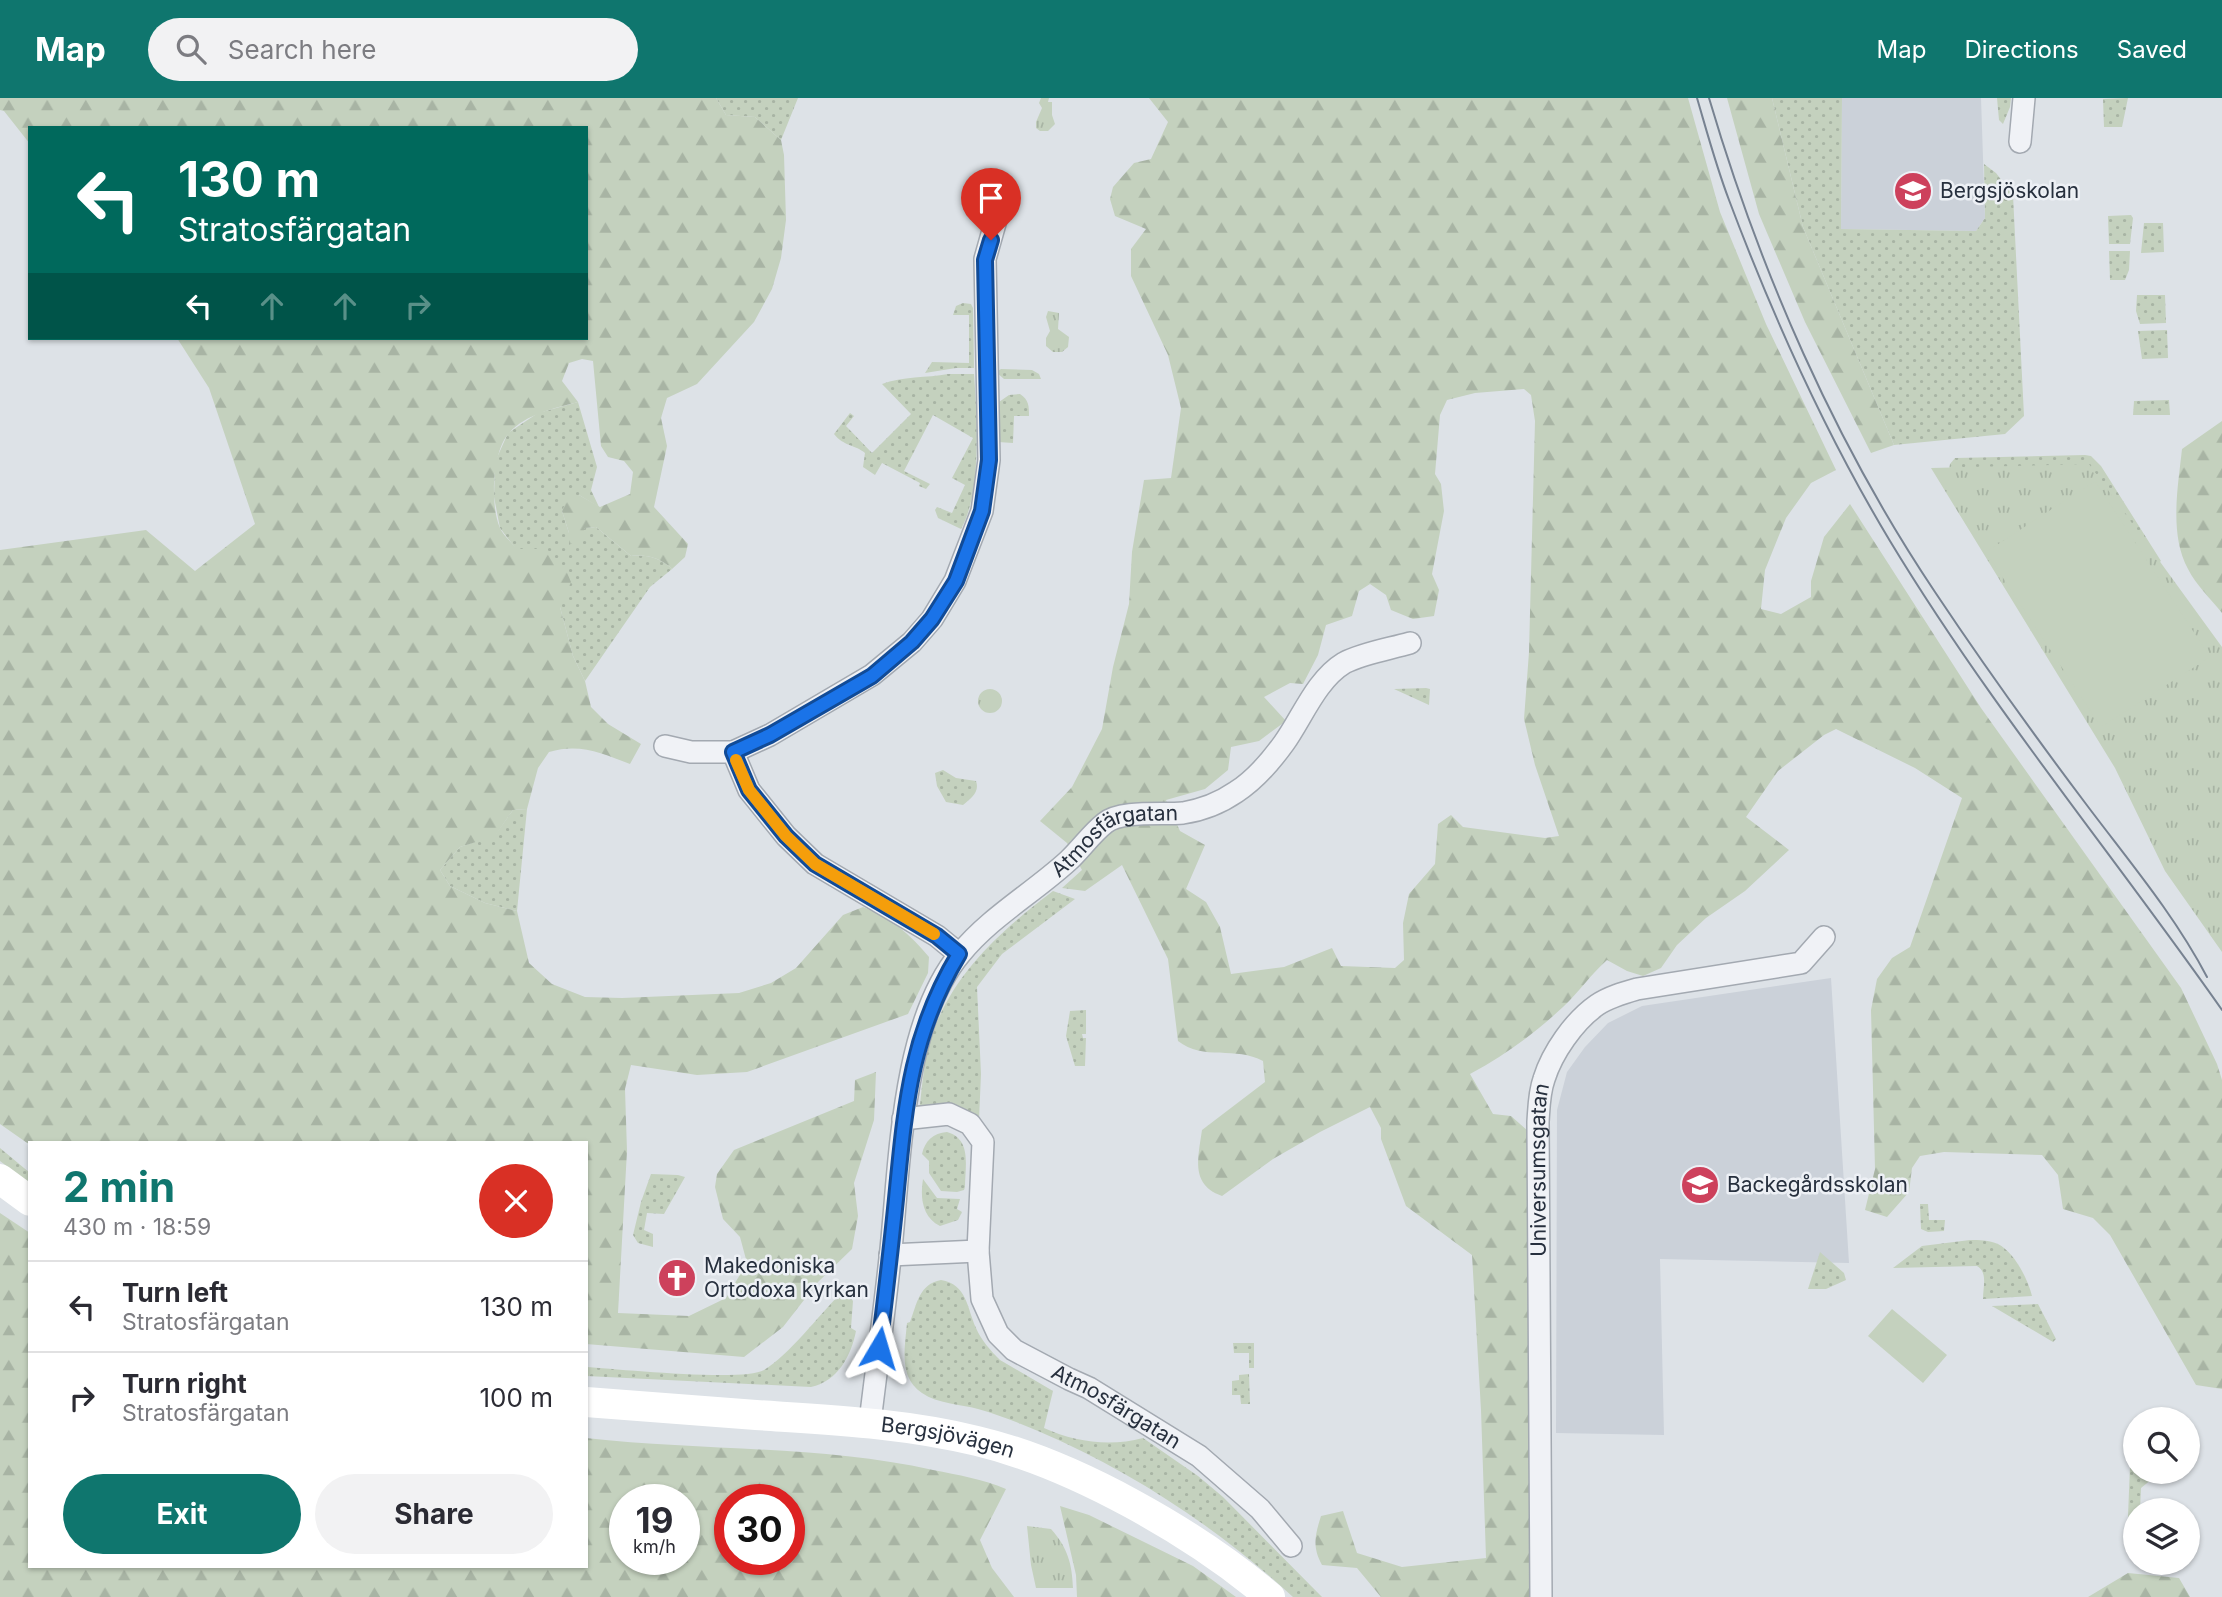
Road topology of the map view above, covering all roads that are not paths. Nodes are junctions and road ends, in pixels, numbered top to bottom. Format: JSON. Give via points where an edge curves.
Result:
{"nodes":[{"id":1,"x":2024,"y":98,"type":"edge"},
{"id":2,"x":2020,"y":142,"type":"dead end"},
{"id":3,"x":996,"y":220,"type":"dead end"},
{"id":4,"x":1410,"y":643,"type":"dead end"},
{"id":5,"x":665,"y":746,"type":"dead end"},
{"id":6,"x":733,"y":752,"type":"junction"},
{"id":7,"x":1824,"y":937,"type":"dead end"},
{"id":8,"x":959,"y":954,"type":"junction"},
{"id":9,"x":903,"y":1119,"type":"junction"},
{"id":10,"x":0,"y":1180,"type":"edge"},
{"id":11,"x":28,"y":1199,"type":"edge"},
{"id":12,"x":978,"y":1251,"type":"junction"},
{"id":13,"x":891,"y":1255,"type":"junction"},
{"id":14,"x":588,"y":1402,"type":"edge"},
{"id":15,"x":870,"y":1422,"type":"junction"},
{"id":16,"x":1292,"y":1546,"type":"dead end"},
{"id":17,"x":1270,"y":1597,"type":"edge"},
{"id":18,"x":1541,"y":1597,"type":"edge"}],
"edges":[{"from":1,"to":2,"type":"street"},
{"from":3,"to":6,"type":"street","via":[[985,260],[989,460],[982,511],[956,581],[912,642],[872,676]]},
{"from":4,"to":8,"type":"street","name":"Atmosfärgatan","via":[[1354,659],[1333,671],[1262,771],[1237,792],[1182,813],[1106,821]]},
{"from":5,"to":6,"type":"street","via":[[691,752]]},
{"from":6,"to":8,"type":"street","via":[[749,790],[815,864],[937,936]]},
{"from":7,"to":18,"type":"street","name":"Universumsgatan","via":[[1801,963],[1613,996],[1578,1022],[1544,1077],[1538,1122]]},
{"from":8,"to":9,"type":"street","name":"Atmosfärgatan","via":[[927,1016]]},
{"from":9,"to":12,"type":"street","name":"Atmosfärgatan","via":[[949,1114],[970,1124],[983,1142]]},
{"from":9,"to":13,"type":"street","name":"Atmosfärgatan"},
{"from":10,"to":11,"type":"street"},
{"from":12,"to":13,"type":"street"},
{"from":12,"to":16,"type":"street","name":"Atmosfärgatan","via":[[982,1299],[998,1334],[1014,1350],[1089,1388],[1199,1456],[1260,1509]]},
{"from":13,"to":15,"type":"street","name":"Atmosfärgatan"},
{"from":14,"to":15,"type":"street","name":"Bergsjövägen"},
{"from":15,"to":17,"type":"street","name":"Bergsjövägen","via":[[980,1441],[1072,1474],[1177,1530]]}]}
